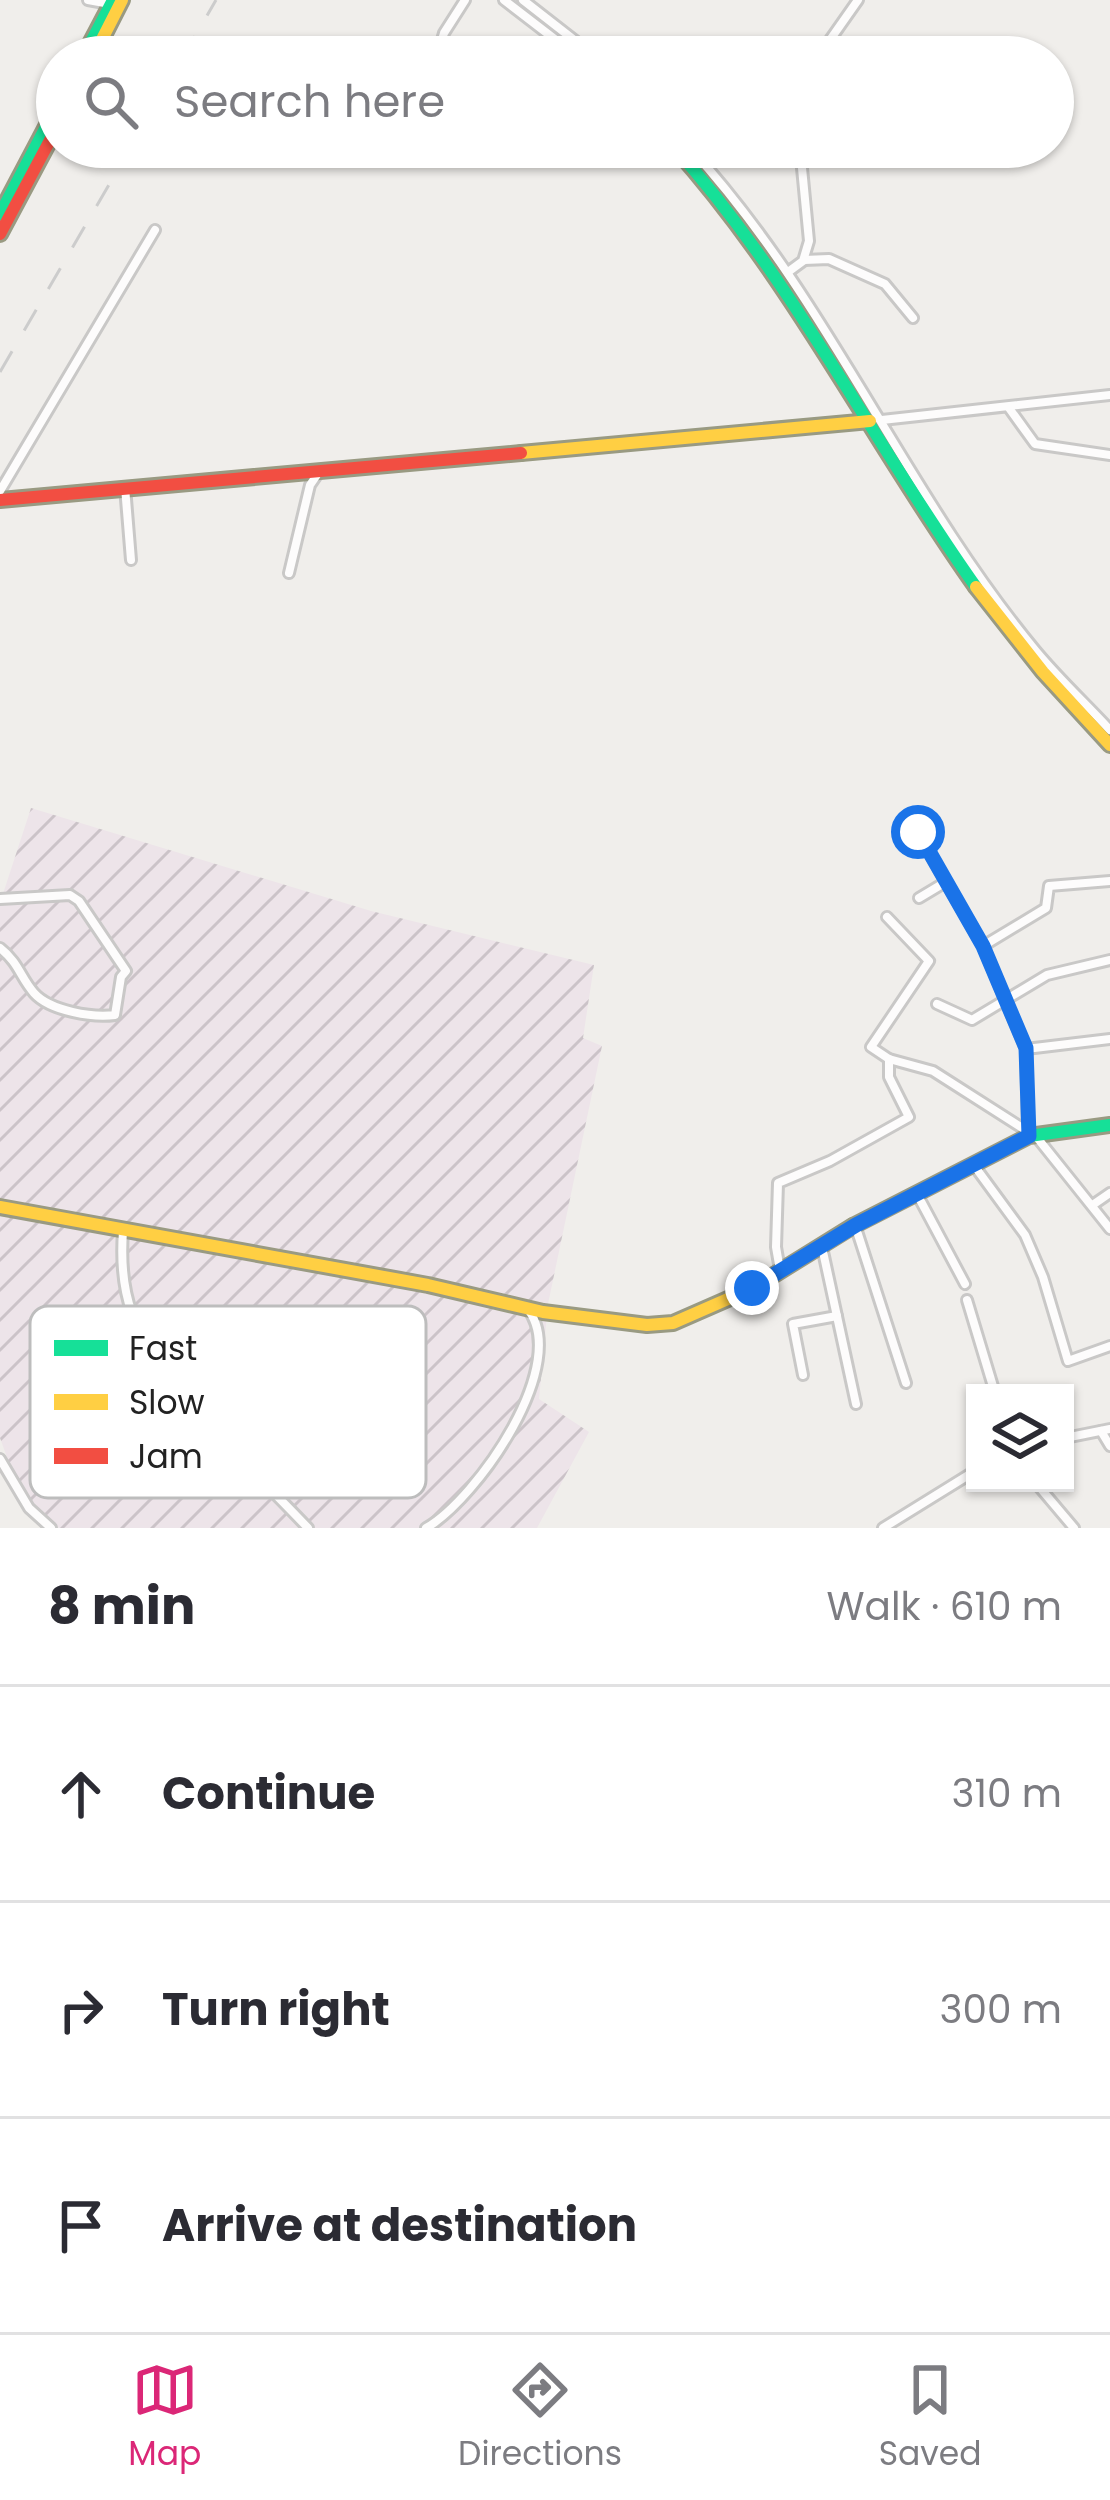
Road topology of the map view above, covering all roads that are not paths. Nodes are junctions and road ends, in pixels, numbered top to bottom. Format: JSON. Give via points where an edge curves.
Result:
{"nodes":[{"id":1,"x":88,"y":0,"type":"edge"},
{"id":2,"x":465,"y":0,"type":"edge"},
{"id":3,"x":504,"y":0,"type":"edge"},
{"id":4,"x":523,"y":0,"type":"edge"},
{"id":5,"x":858,"y":0,"type":"edge"},
{"id":6,"x":115,"y":1,"type":"edge"},
{"id":7,"x":95,"y":36,"type":"edge"},
{"id":8,"x":101,"y":36,"type":"edge"},
{"id":9,"x":443,"y":36,"type":"edge"},
{"id":10,"x":551,"y":36,"type":"edge"},
{"id":11,"x":569,"y":36,"type":"edge"},
{"id":12,"x":833,"y":36,"type":"edge"},
{"id":13,"x":36,"y":145,"type":"edge"},
{"id":14,"x":36,"y":166,"type":"edge"},
{"id":15,"x":693,"y":168,"type":"edge"},
{"id":16,"x":707,"y":168,"type":"edge"},
{"id":17,"x":802,"y":168,"type":"edge"},
{"id":18,"x":0,"y":213,"type":"edge"},
{"id":19,"x":155,"y":230,"type":"dead end"},
{"id":20,"x":0,"y":234,"type":"edge"},
{"id":21,"x":803,"y":261,"type":"junction"},
{"id":22,"x":788,"y":272,"type":"junction"},
{"id":23,"x":804,"y":308,"type":"junction"},
{"id":24,"x":913,"y":319,"type":"dead end"},
{"id":25,"x":1110,"y":395,"type":"edge"},
{"id":26,"x":1009,"y":408,"type":"junction"},
{"id":27,"x":876,"y":421,"type":"junction"},
{"id":28,"x":1110,"y":455,"type":"edge"},
{"id":29,"x":321,"y":470,"type":"junction"},
{"id":30,"x":297,"y":472,"type":"junction"},
{"id":31,"x":310,"y":485,"type":"junction"},
{"id":32,"x":124,"y":488,"type":"junction"},
{"id":33,"x":0,"y":491,"type":"edge"},
{"id":34,"x":0,"y":500,"type":"edge"},
{"id":35,"x":131,"y":560,"type":"dead end"},
{"id":36,"x":290,"y":573,"type":"dead end"},
{"id":37,"x":1110,"y":730,"type":"edge"},
{"id":38,"x":1110,"y":745,"type":"edge"},
{"id":39,"x":918,"y":832,"type":"dead end"},
{"id":40,"x":1110,"y":881,"type":"edge"},
{"id":41,"x":944,"y":884,"type":"junction"},
{"id":42,"x":0,"y":898,"type":"edge"},
{"id":43,"x":919,"y":898,"type":"dead end"},
{"id":44,"x":887,"y":917,"type":"dead end"},
{"id":45,"x":983,"y":946,"type":"junction"},
{"id":46,"x":0,"y":948,"type":"edge"},
{"id":47,"x":1110,"y":960,"type":"edge"},
{"id":48,"x":1003,"y":1001,"type":"junction"},
{"id":49,"x":937,"y":1004,"type":"dead end"},
{"id":50,"x":1110,"y":1039,"type":"edge"},
{"id":51,"x":1026,"y":1048,"type":"junction"},
{"id":52,"x":889,"y":1059,"type":"junction"},
{"id":53,"x":1110,"y":1125,"type":"edge"},
{"id":54,"x":1030,"y":1134,"type":"junction"},
{"id":55,"x":973,"y":1164,"type":"junction"},
{"id":56,"x":1110,"y":1193,"type":"edge"},
{"id":57,"x":917,"y":1194,"type":"junction"},
{"id":58,"x":1094,"y":1204,"type":"junction"},
{"id":59,"x":0,"y":1207,"type":"edge"},
{"id":60,"x":856,"y":1225,"type":"junction"},
{"id":61,"x":1110,"y":1228,"type":"edge"},
{"id":62,"x":123,"y":1231,"type":"junction"},
{"id":63,"x":822,"y":1246,"type":"junction"},
{"id":64,"x":780,"y":1270,"type":"junction"},
{"id":65,"x":965,"y":1284,"type":"dead end"},
{"id":66,"x":967,"y":1300,"type":"dead end"},
{"id":67,"x":131,"y":1306,"type":"edge"},
{"id":68,"x":526,"y":1307,"type":"junction"},
{"id":69,"x":837,"y":1316,"type":"junction"},
{"id":70,"x":1110,"y":1346,"type":"edge"},
{"id":71,"x":803,"y":1375,"type":"dead end"},
{"id":72,"x":907,"y":1383,"type":"dead end"},
{"id":73,"x":992,"y":1384,"type":"edge"},
{"id":74,"x":856,"y":1404,"type":"dead end"},
{"id":75,"x":1106,"y":1430,"type":"edge"},
{"id":76,"x":1074,"y":1436,"type":"edge"},
{"id":77,"x":1110,"y":1446,"type":"edge"},
{"id":78,"x":0,"y":1459,"type":"edge"},
{"id":79,"x":966,"y":1477,"type":"edge"},
{"id":80,"x":1044,"y":1492,"type":"edge"},
{"id":81,"x":280,"y":1498,"type":"edge"},
{"id":82,"x":51,"y":1528,"type":"edge"},
{"id":83,"x":308,"y":1528,"type":"edge"},
{"id":84,"x":426,"y":1528,"type":"edge"},
{"id":85,"x":883,"y":1528,"type":"edge"},
{"id":86,"x":1074,"y":1528,"type":"edge"}],
"edges":[{"from":1,"to":6,"type":"street"},
{"from":2,"to":9,"type":"street"},
{"from":3,"to":10,"type":"street"},
{"from":4,"to":11,"type":"street"},
{"from":5,"to":12,"type":"street"},
{"from":6,"to":7,"type":"street"},
{"from":6,"to":8,"type":"street"},
{"from":13,"to":18,"type":"street"},
{"from":14,"to":20,"type":"street"},
{"from":15,"to":23,"type":"street"},
{"from":16,"to":22,"type":"street"},
{"from":17,"to":21,"type":"street","via":[[809,241]]},
{"from":19,"to":33,"type":"street"},
{"from":21,"to":22,"type":"street"},
{"from":21,"to":24,"type":"street","via":[[829,259],[885,284]]},
{"from":22,"to":23,"type":"street"},
{"from":23,"to":27,"type":"street"},
{"from":25,"to":26,"type":"street"},
{"from":26,"to":27,"type":"street"},
{"from":26,"to":28,"type":"street","via":[[1035,444]]},
{"from":27,"to":29,"type":"street"},
{"from":27,"to":37,"type":"street","via":[[1034,650]]},
{"from":27,"to":38,"type":"street","via":[[993,610]]},
{"from":29,"to":30,"type":"street"},
{"from":29,"to":31,"type":"street"},
{"from":30,"to":31,"type":"street"},
{"from":30,"to":32,"type":"street"},
{"from":31,"to":36,"type":"street"},
{"from":32,"to":34,"type":"street"},
{"from":32,"to":35,"type":"street"},
{"from":39,"to":41,"type":"street"},
{"from":40,"to":45,"type":"street","via":[[1049,886],[1046,908]]},
{"from":41,"to":43,"type":"street"},
{"from":41,"to":45,"type":"street"},
{"from":42,"to":46,"type":"street","via":[[79,901],[126,971],[115,1015],[45,1002]]},
{"from":44,"to":52,"type":"street","via":[[929,961],[871,1047]]},
{"from":45,"to":48,"type":"street"},
{"from":47,"to":48,"type":"street","via":[[1047,975]]},
{"from":48,"to":49,"type":"street","via":[[972,1020]]},
{"from":48,"to":51,"type":"street"},
{"from":50,"to":51,"type":"street"},
{"from":51,"to":54,"type":"street"},
{"from":52,"to":54,"type":"street","via":[[933,1071]]},
{"from":52,"to":64,"type":"street","via":[[909,1117],[778,1184]]},
{"from":53,"to":54,"type":"street"},
{"from":54,"to":55,"type":"street"},
{"from":54,"to":58,"type":"street"},
{"from":55,"to":57,"type":"street"},
{"from":55,"to":70,"type":"street","via":[[1025,1235],[1068,1361]]},
{"from":56,"to":58,"type":"street"},
{"from":57,"to":60,"type":"street"},
{"from":57,"to":65,"type":"street"},
{"from":58,"to":61,"type":"street"},
{"from":59,"to":62,"type":"street"},
{"from":60,"to":63,"type":"street"},
{"from":60,"to":72,"type":"street"},
{"from":62,"to":67,"type":"street"},
{"from":62,"to":68,"type":"street"},
{"from":63,"to":64,"type":"street"},
{"from":63,"to":69,"type":"street"},
{"from":64,"to":68,"type":"street","via":[[673,1323]]},
{"from":66,"to":73,"type":"street"},
{"from":68,"to":84,"type":"street","via":[[538,1348],[515,1426],[469,1492]]},
{"from":69,"to":71,"type":"street","via":[[793,1324]]},
{"from":69,"to":74,"type":"street"},
{"from":75,"to":76,"type":"street"},
{"from":75,"to":77,"type":"street"},
{"from":78,"to":82,"type":"street","via":[[28,1508]]},
{"from":79,"to":85,"type":"street"},
{"from":80,"to":86,"type":"street"},
{"from":81,"to":83,"type":"street"}]}
